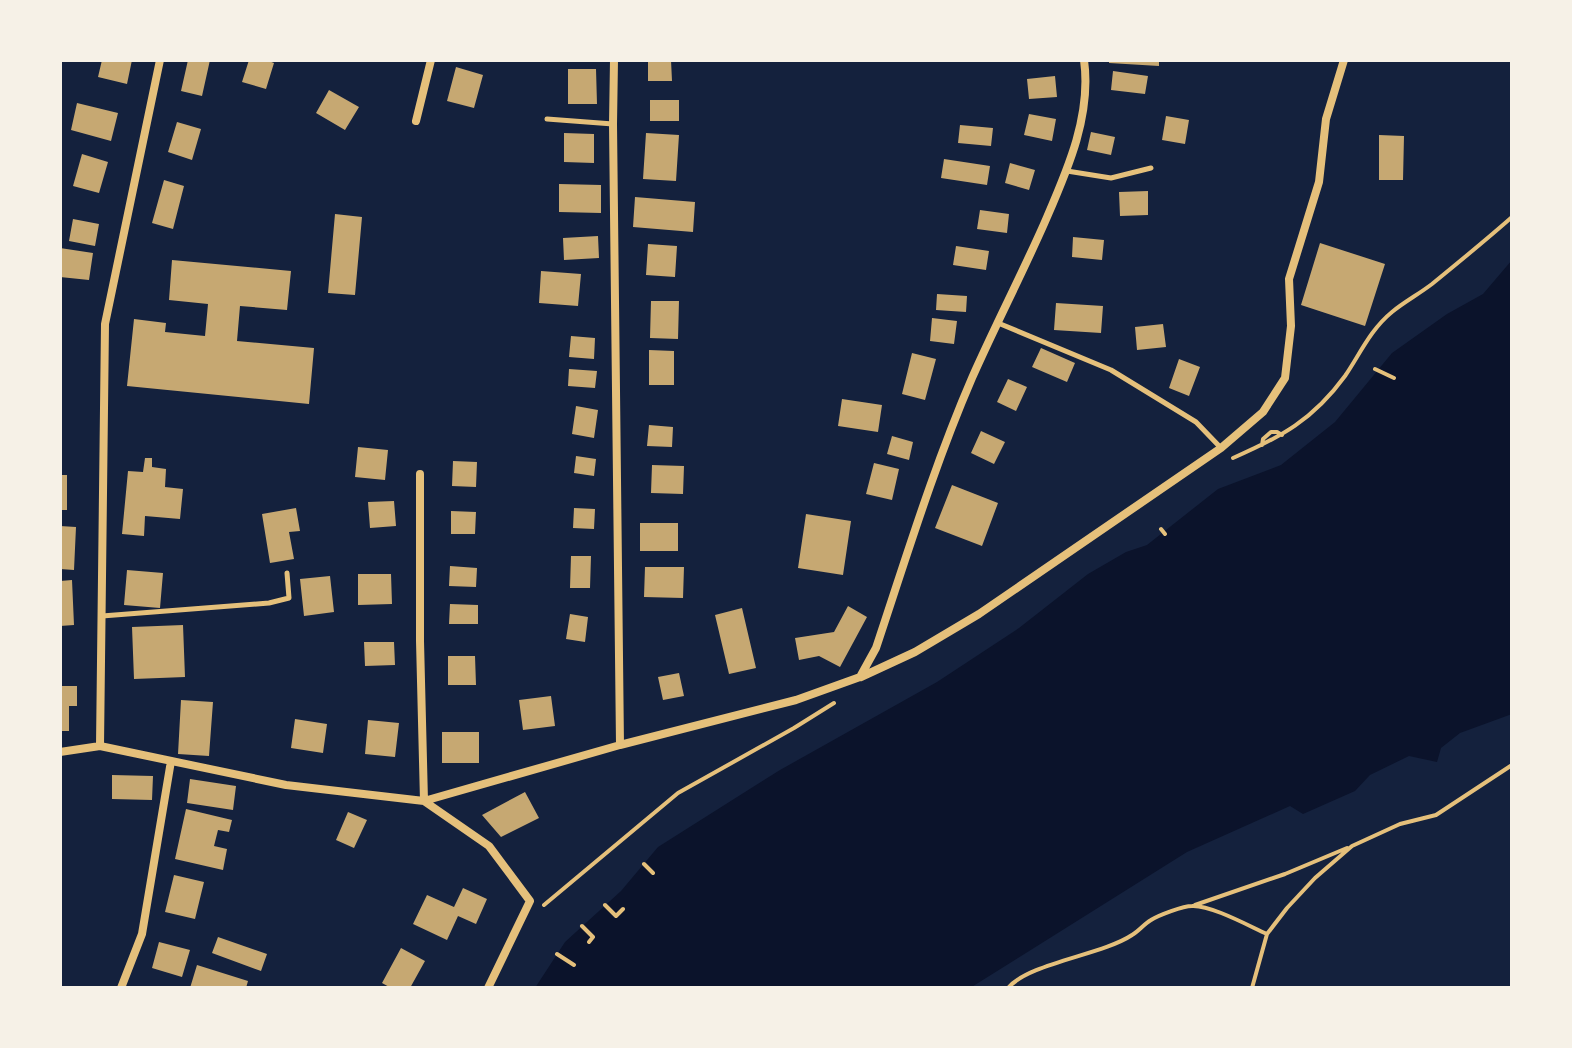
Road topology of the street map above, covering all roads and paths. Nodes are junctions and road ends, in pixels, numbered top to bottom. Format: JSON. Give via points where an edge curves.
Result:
{"nodes":[{"id":1,"x":160,"y":60,"type":"edge"},
{"id":2,"x":431,"y":60,"type":"edge"},
{"id":3,"x":614,"y":60,"type":"edge"},
{"id":4,"x":1084,"y":60,"type":"edge"},
{"id":5,"x":1344,"y":60,"type":"edge"},
{"id":6,"x":547,"y":119,"type":"dead end"},
{"id":7,"x":416,"y":121,"type":"dead end"},
{"id":8,"x":613,"y":124,"type":"junction"},
{"id":9,"x":1151,"y":168,"type":"dead end"},
{"id":10,"x":1067,"y":171,"type":"junction"},
{"id":11,"x":998,"y":323,"type":"junction"},
{"id":12,"x":1375,"y":369,"type":"dead end"},
{"id":13,"x":1394,"y":378,"type":"dead end"},
{"id":14,"x":1282,"y":435,"type":"dead end"},
{"id":15,"x":1262,"y":445,"type":"dead end"},
{"id":16,"x":1221,"y":448,"type":"junction"},
{"id":17,"x":420,"y":474,"type":"dead end"},
{"id":18,"x":1161,"y":529,"type":"dead end"},
{"id":19,"x":1165,"y":534,"type":"dead end"},
{"id":20,"x":287,"y":573,"type":"dead end"},
{"id":21,"x":102,"y":616,"type":"junction"},
{"id":22,"x":860,"y":677,"type":"junction"},
{"id":23,"x":837,"y":701,"type":"dead end"},
{"id":24,"x":620,"y":745,"type":"junction"},
{"id":25,"x":100,"y":746,"type":"junction"},
{"id":26,"x":60,"y":752,"type":"edge"},
{"id":27,"x":171,"y":761,"type":"junction"},
{"id":28,"x":1512,"y":765,"type":"edge"},
{"id":29,"x":424,"y":801,"type":"junction"},
{"id":30,"x":1352,"y":846,"type":"junction"},
{"id":31,"x":644,"y":864,"type":"dead end"},
{"id":32,"x":653,"y":873,"type":"dead end"},
{"id":33,"x":605,"y":905,"type":"dead end"},
{"id":34,"x":1192,"y":906,"type":"junction"},
{"id":35,"x":623,"y":909,"type":"dead end"},
{"id":36,"x":539,"y":911,"type":"dead end"},
{"id":37,"x":582,"y":926,"type":"dead end"},
{"id":38,"x":1267,"y":934,"type":"junction"},
{"id":39,"x":589,"y":942,"type":"dead end"},
{"id":40,"x":557,"y":954,"type":"dead end"},
{"id":41,"x":574,"y":965,"type":"dead end"},
{"id":42,"x":122,"y":988,"type":"edge"},
{"id":43,"x":488,"y":988,"type":"edge"},
{"id":44,"x":1008,"y":988,"type":"edge"},
{"id":45,"x":1252,"y":988,"type":"edge"}],
"edges":[{"from":1,"to":21,"type":"street","via":[[105,324]]},
{"from":2,"to":7,"type":"street"},
{"from":3,"to":8,"type":"street"},
{"from":4,"to":10,"type":"street","via":[[1082,119]]},
{"from":5,"to":16,"type":"street","via":[[1326,119],[1319,182],[1289,279],[1285,378],[1263,412]]},
{"from":6,"to":8,"type":"lane"},
{"from":8,"to":24,"type":"street"},
{"from":9,"to":10,"type":"lane","via":[[1111,178]]},
{"from":10,"to":11,"type":"street"},
{"from":11,"to":16,"type":"lane","via":[[1111,370],[1196,422]]},
{"from":11,"to":22,"type":"street","via":[[938,463],[876,648]]},
{"from":12,"to":13,"type":"path"},
{"from":14,"to":15,"type":"path","via":[[1271,432]]},
{"from":16,"to":22,"type":"street","via":[[979,614]]},
{"from":17,"to":29,"type":"street"},
{"from":18,"to":19,"type":"path"},
{"from":20,"to":21,"type":"lane","via":[[289,598],[269,603]]},
{"from":21,"to":25,"type":"street"},
{"from":22,"to":24,"type":"street","via":[[796,700]]},
{"from":23,"to":36,"type":"path","via":[[678,793]]},
{"from":24,"to":29,"type":"street"},
{"from":25,"to":26,"type":"street"},
{"from":25,"to":27,"type":"street"},
{"from":27,"to":29,"type":"street","via":[[286,785]]},
{"from":27,"to":42,"type":"street","via":[[142,934]]},
{"from":28,"to":30,"type":"path","via":[[1436,815],[1400,824]]},
{"from":29,"to":43,"type":"street","via":[[489,846],[530,901]]},
{"from":30,"to":34,"type":"path"},
{"from":30,"to":38,"type":"path","via":[[1315,878]]},
{"from":31,"to":32,"type":"path"},
{"from":33,"to":35,"type":"path","via":[[616,916]]},
{"from":34,"to":38,"type":"path"},
{"from":34,"to":44,"type":"path","via":[[1151,920],[1111,945],[1033,972]]},
{"from":37,"to":39,"type":"path","via":[[593,937]]},
{"from":38,"to":45,"type":"path"},
{"from":40,"to":41,"type":"path"}]}
